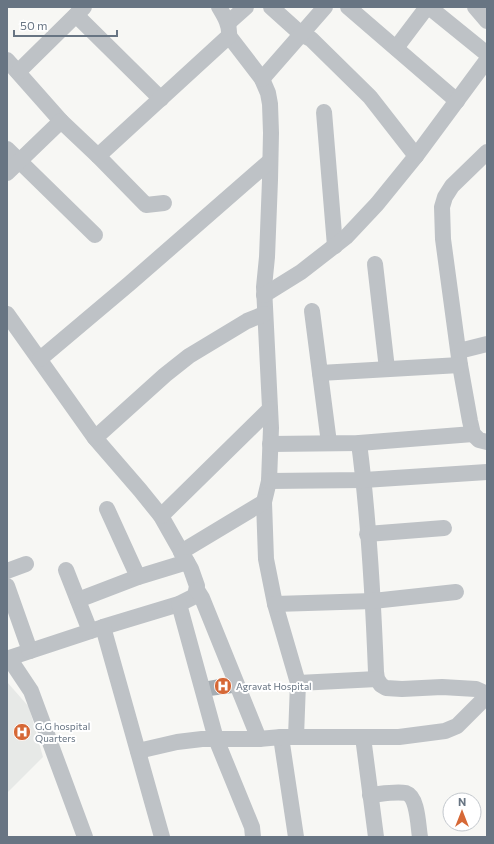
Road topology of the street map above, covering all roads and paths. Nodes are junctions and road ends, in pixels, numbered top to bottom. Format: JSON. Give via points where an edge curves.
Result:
{"nodes":[{"id":1,"x":219,"y":7,"type":"edge"},
{"id":2,"x":246,"y":7,"type":"edge"},
{"id":3,"x":270,"y":7,"type":"edge"},
{"id":4,"x":325,"y":7,"type":"edge"},
{"id":5,"x":348,"y":7,"type":"edge"},
{"id":6,"x":428,"y":7,"type":"edge"},
{"id":7,"x":474,"y":7,"type":"edge"},
{"id":8,"x":80,"y":11,"type":"edge"},
{"id":9,"x":487,"y":21,"type":"edge"},
{"id":10,"x":229,"y":30,"type":"junction"},
{"id":11,"x":301,"y":34,"type":"junction"},
{"id":12,"x":396,"y":48,"type":"junction"},
{"id":13,"x":487,"y":54,"type":"edge"},
{"id":14,"x":7,"y":60,"type":"edge"},
{"id":15,"x":487,"y":60,"type":"edge"},
{"id":16,"x":18,"y":72,"type":"junction"},
{"id":17,"x":262,"y":79,"type":"junction"},
{"id":18,"x":161,"y":99,"type":"junction"},
{"id":19,"x":457,"y":101,"type":"junction"},
{"id":20,"x":324,"y":112,"type":"dead end"},
{"id":21,"x":61,"y":121,"type":"junction"},
{"id":22,"x":7,"y":149,"type":"edge"},
{"id":23,"x":487,"y":153,"type":"edge"},
{"id":24,"x":98,"y":156,"type":"junction"},
{"id":25,"x":416,"y":156,"type":"junction"},
{"id":26,"x":19,"y":161,"type":"junction"},
{"id":27,"x":270,"y":161,"type":"junction"},
{"id":28,"x":7,"y":173,"type":"edge"},
{"id":29,"x":164,"y":203,"type":"dead end"},
{"id":30,"x":95,"y":235,"type":"dead end"},
{"id":31,"x":335,"y":246,"type":"junction"},
{"id":32,"x":375,"y":264,"type":"dead end"},
{"id":33,"x":264,"y":295,"type":"junction"},
{"id":34,"x":312,"y":311,"type":"dead end"},
{"id":35,"x":7,"y":314,"type":"edge"},
{"id":36,"x":264,"y":314,"type":"junction"},
{"id":37,"x":487,"y":344,"type":"edge"},
{"id":38,"x":460,"y":358,"type":"junction"},
{"id":39,"x":40,"y":359,"type":"junction"},
{"id":40,"x":387,"y":369,"type":"junction"},
{"id":41,"x":320,"y":374,"type":"junction"},
{"id":42,"x":270,"y":409,"type":"junction"},
{"id":43,"x":473,"y":434,"type":"junction"},
{"id":44,"x":95,"y":438,"type":"junction"},
{"id":45,"x":487,"y":442,"type":"edge"},
{"id":46,"x":329,"y":443,"type":"junction"},
{"id":47,"x":359,"y":443,"type":"junction"},
{"id":48,"x":270,"y":444,"type":"junction"},
{"id":49,"x":487,"y":472,"type":"edge"},
{"id":50,"x":364,"y":480,"type":"junction"},
{"id":51,"x":269,"y":481,"type":"junction"},
{"id":52,"x":264,"y":502,"type":"junction"},
{"id":53,"x":107,"y":509,"type":"dead end"},
{"id":54,"x":161,"y":516,"type":"junction"},
{"id":55,"x":444,"y":528,"type":"dead end"},
{"id":56,"x":367,"y":534,"type":"junction"},
{"id":57,"x":184,"y":557,"type":"junction"},
{"id":58,"x":26,"y":564,"type":"dead end"},
{"id":59,"x":66,"y":570,"type":"dead end"},
{"id":60,"x":7,"y":571,"type":"edge"},
{"id":61,"x":138,"y":577,"type":"junction"},
{"id":62,"x":7,"y":586,"type":"edge"},
{"id":63,"x":197,"y":590,"type":"junction"},
{"id":64,"x":456,"y":592,"type":"dead end"},
{"id":65,"x":78,"y":600,"type":"junction"},
{"id":66,"x":373,"y":600,"type":"junction"},
{"id":67,"x":179,"y":604,"type":"junction"},
{"id":68,"x":275,"y":604,"type":"junction"},
{"id":69,"x":96,"y":629,"type":"junction"},
{"id":70,"x":30,"y":651,"type":"junction"},
{"id":71,"x":377,"y":679,"type":"junction"},
{"id":72,"x":298,"y":683,"type":"junction"},
{"id":73,"x":487,"y":695,"type":"edge"},
{"id":74,"x":289,"y":736,"type":"junction"},
{"id":75,"x":363,"y":737,"type":"junction"},
{"id":76,"x":216,"y":739,"type":"junction"},
{"id":77,"x":259,"y":739,"type":"junction"},
{"id":78,"x":138,"y":751,"type":"junction"},
{"id":79,"x":370,"y":795,"type":"junction"},
{"id":80,"x":85,"y":837,"type":"edge"},
{"id":81,"x":162,"y":837,"type":"edge"},
{"id":82,"x":253,"y":837,"type":"edge"},
{"id":83,"x":296,"y":837,"type":"edge"},
{"id":84,"x":376,"y":837,"type":"edge"},
{"id":85,"x":420,"y":837,"type":"edge"}],
"edges":[{"from":1,"to":10,"type":"street"},
{"from":2,"to":10,"type":"street"},
{"from":3,"to":11,"type":"street"},
{"from":4,"to":11,"type":"street"},
{"from":5,"to":12,"type":"street"},
{"from":6,"to":12,"type":"street"},
{"from":6,"to":13,"type":"street"},
{"from":7,"to":9,"type":"street"},
{"from":8,"to":16,"type":"street"},
{"from":8,"to":18,"type":"street"},
{"from":10,"to":17,"type":"street"},
{"from":10,"to":18,"type":"street"},
{"from":11,"to":17,"type":"street"},
{"from":11,"to":25,"type":"street","via":[[311,40],[370,97]]},
{"from":12,"to":19,"type":"street"},
{"from":14,"to":16,"type":"street"},
{"from":15,"to":19,"type":"street"},
{"from":16,"to":21,"type":"street"},
{"from":17,"to":27,"type":"street","via":[[270,104],[265,131]]},
{"from":18,"to":24,"type":"street"},
{"from":19,"to":25,"type":"street"},
{"from":20,"to":31,"type":"street"},
{"from":21,"to":24,"type":"street"},
{"from":21,"to":26,"type":"street"},
{"from":22,"to":26,"type":"street"},
{"from":23,"to":38,"type":"street","via":[[452,186],[442,207],[443,239]]},
{"from":24,"to":29,"type":"street","via":[[146,205]]},
{"from":25,"to":31,"type":"street","via":[[377,204],[346,238]]},
{"from":26,"to":28,"type":"street"},
{"from":26,"to":30,"type":"street"},
{"from":27,"to":33,"type":"street"},
{"from":27,"to":39,"type":"street"},
{"from":31,"to":33,"type":"street","via":[[301,272]]},
{"from":32,"to":40,"type":"street"},
{"from":33,"to":36,"type":"street"},
{"from":34,"to":41,"type":"street"},
{"from":35,"to":39,"type":"street"},
{"from":36,"to":42,"type":"street"},
{"from":36,"to":44,"type":"street","via":[[247,321],[189,356],[164,375]]},
{"from":37,"to":38,"type":"street"},
{"from":38,"to":40,"type":"street"},
{"from":38,"to":43,"type":"street"},
{"from":39,"to":44,"type":"street"},
{"from":40,"to":41,"type":"street"},
{"from":41,"to":46,"type":"street"},
{"from":42,"to":48,"type":"street"},
{"from":42,"to":54,"type":"street"},
{"from":43,"to":45,"type":"street","via":[[478,440]]},
{"from":43,"to":47,"type":"street"},
{"from":44,"to":54,"type":"street"},
{"from":46,"to":47,"type":"street"},
{"from":46,"to":48,"type":"street"},
{"from":47,"to":50,"type":"street"},
{"from":48,"to":51,"type":"street"},
{"from":49,"to":50,"type":"street"},
{"from":50,"to":51,"type":"street"},
{"from":50,"to":56,"type":"street"},
{"from":51,"to":52,"type":"street"},
{"from":52,"to":57,"type":"street"},
{"from":52,"to":68,"type":"street","via":[[266,559]]},
{"from":53,"to":61,"type":"street"},
{"from":54,"to":57,"type":"street"},
{"from":55,"to":56,"type":"street"},
{"from":56,"to":66,"type":"street"},
{"from":57,"to":61,"type":"street"},
{"from":57,"to":63,"type":"street"},
{"from":58,"to":60,"type":"street"},
{"from":59,"to":65,"type":"street"},
{"from":61,"to":65,"type":"street"},
{"from":62,"to":70,"type":"street"},
{"from":63,"to":67,"type":"street","via":[[195,596]]},
{"from":63,"to":77,"type":"street"},
{"from":64,"to":66,"type":"street"},
{"from":65,"to":69,"type":"street"},
{"from":66,"to":68,"type":"street"},
{"from":66,"to":71,"type":"street"},
{"from":67,"to":69,"type":"street"},
{"from":67,"to":76,"type":"street"},
{"from":68,"to":72,"type":"street"},
{"from":69,"to":70,"type":"street"},
{"from":69,"to":78,"type":"street"},
{"from":70,"to":80,"type":"street","via":[[9,658],[31,691]]},
{"from":71,"to":72,"type":"street"},
{"from":71,"to":73,"type":"street","via":[[381,686],[386,688],[476,689]]},
{"from":72,"to":74,"type":"street"},
{"from":73,"to":75,"type":"street","via":[[458,726],[445,732]]},
{"from":74,"to":75,"type":"street"},
{"from":74,"to":77,"type":"street"},
{"from":74,"to":83,"type":"street"},
{"from":75,"to":79,"type":"street"},
{"from":76,"to":77,"type":"street"},
{"from":76,"to":78,"type":"street","via":[[177,742]]},
{"from":76,"to":82,"type":"street","via":[[252,827]]},
{"from":78,"to":81,"type":"street"},
{"from":79,"to":84,"type":"street"},
{"from":79,"to":85,"type":"street","via":[[410,795]]}]}
